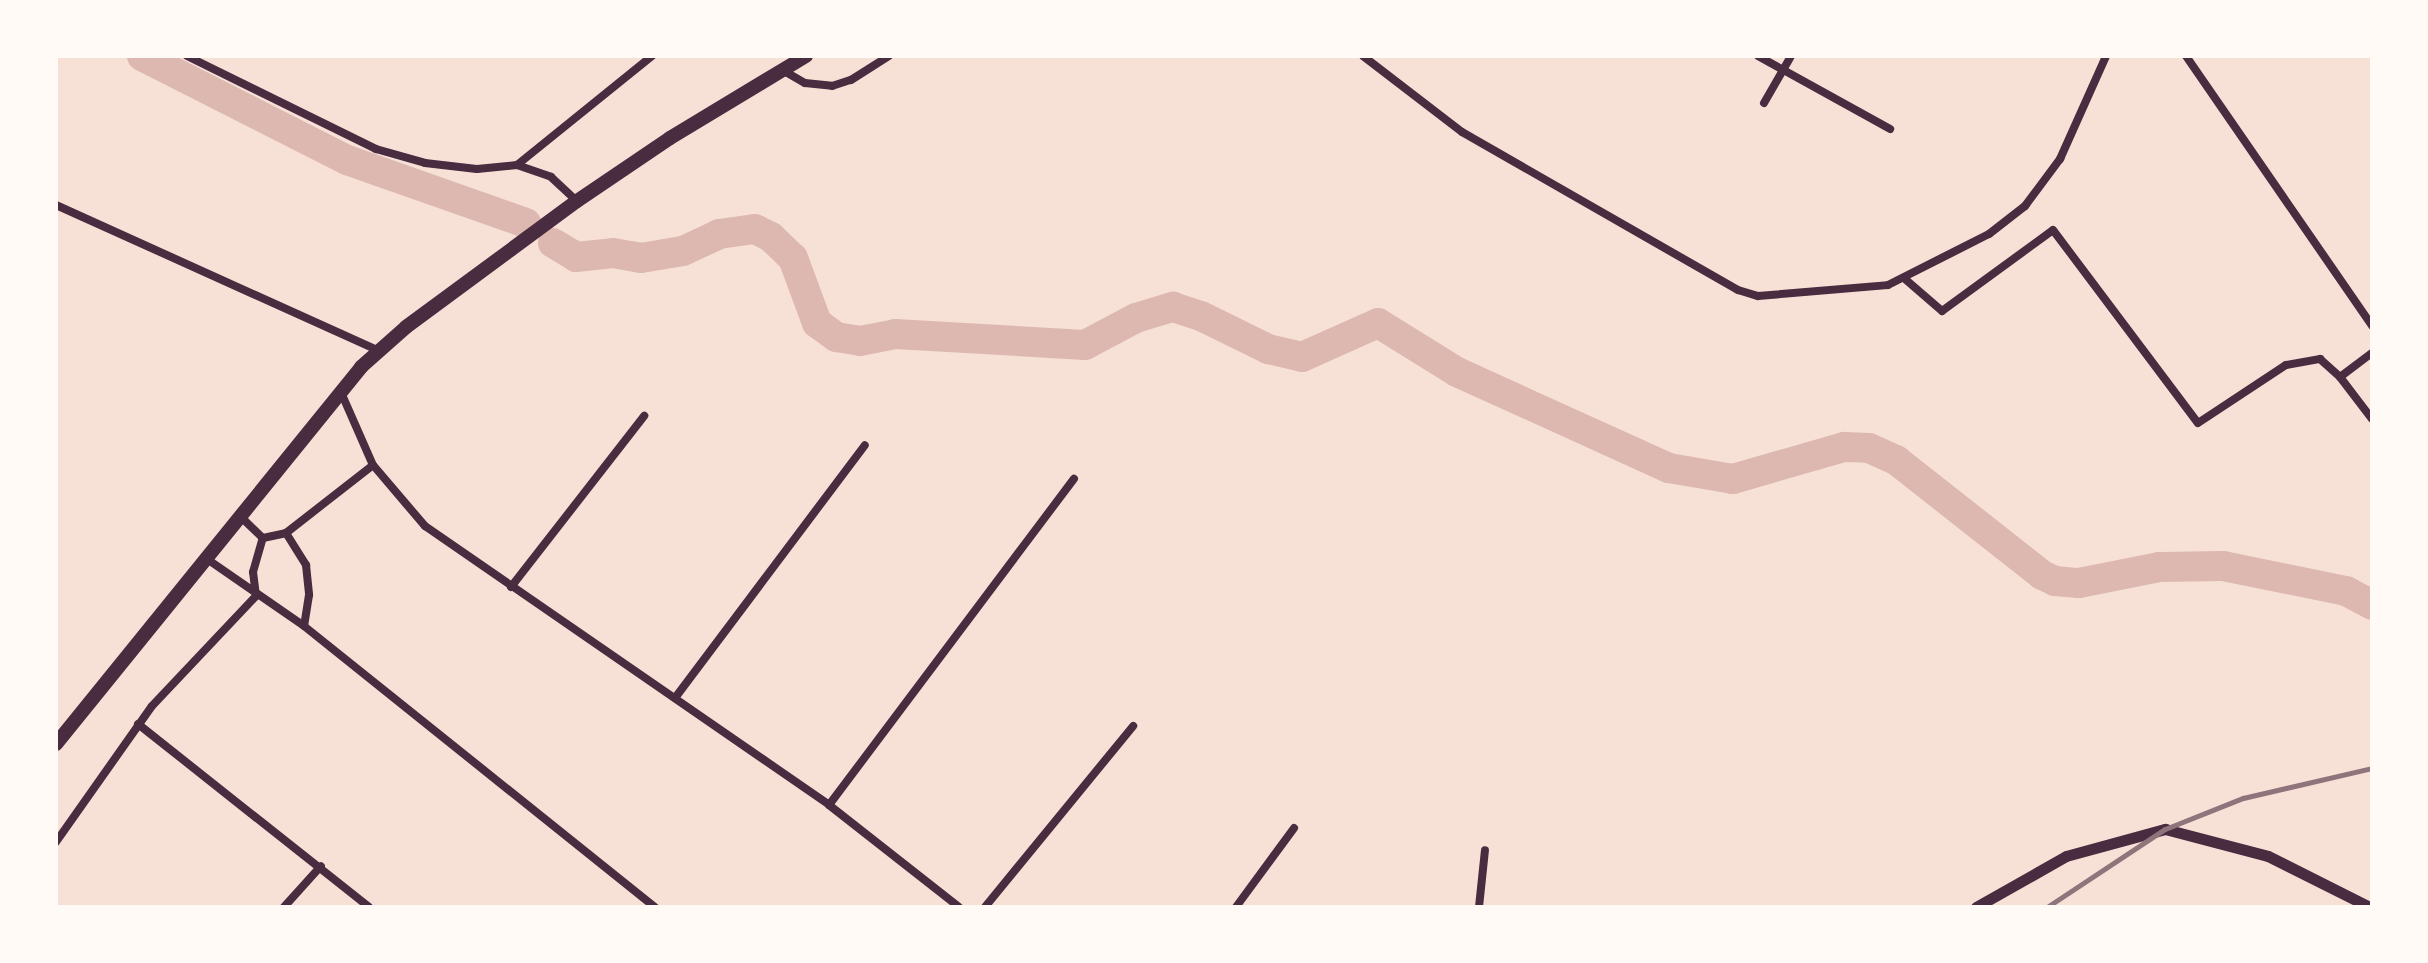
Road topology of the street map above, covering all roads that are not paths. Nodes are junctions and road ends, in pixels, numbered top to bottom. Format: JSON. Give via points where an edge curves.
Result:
{"nodes":[{"id":1,"x":187,"y":56,"type":"edge"},
{"id":2,"x":652,"y":56,"type":"edge"},
{"id":3,"x":806,"y":56,"type":"edge"},
{"id":4,"x":889,"y":56,"type":"edge"},
{"id":5,"x":1363,"y":56,"type":"edge"},
{"id":6,"x":1758,"y":56,"type":"edge"},
{"id":7,"x":1791,"y":56,"type":"edge"},
{"id":8,"x":2106,"y":56,"type":"edge"},
{"id":9,"x":2186,"y":56,"type":"edge"},
{"id":10,"x":1784,"y":70,"type":"junction"},
{"id":11,"x":784,"y":71,"type":"junction"},
{"id":12,"x":1764,"y":103,"type":"dead end"},
{"id":13,"x":1890,"y":129,"type":"dead end"},
{"id":14,"x":517,"y":165,"type":"junction"},
{"id":15,"x":577,"y":201,"type":"junction"},
{"id":16,"x":56,"y":205,"type":"edge"},
{"id":17,"x":1905,"y":279,"type":"junction"},
{"id":18,"x":2372,"y":326,"type":"edge"},
{"id":19,"x":379,"y":351,"type":"junction"},
{"id":20,"x":2372,"y":353,"type":"edge"},
{"id":21,"x":2340,"y":377,"type":"junction"},
{"id":22,"x":340,"y":390,"type":"junction"},
{"id":23,"x":644,"y":416,"type":"dead end"},
{"id":24,"x":2372,"y":419,"type":"edge"},
{"id":25,"x":865,"y":445,"type":"dead end"},
{"id":26,"x":373,"y":465,"type":"junction"},
{"id":27,"x":1074,"y":479,"type":"dead end"},
{"id":28,"x":241,"y":517,"type":"junction"},
{"id":29,"x":286,"y":533,"type":"junction"},
{"id":30,"x":263,"y":538,"type":"junction"},
{"id":31,"x":207,"y":559,"type":"junction"},
{"id":32,"x":511,"y":587,"type":"junction"},
{"id":33,"x":256,"y":596,"type":"junction"},
{"id":34,"x":304,"y":626,"type":"junction"},
{"id":35,"x":675,"y":698,"type":"junction"},
{"id":36,"x":138,"y":724,"type":"junction"},
{"id":37,"x":1133,"y":726,"type":"dead end"},
{"id":38,"x":56,"y":744,"type":"edge"},
{"id":39,"x":829,"y":805,"type":"junction"},
{"id":40,"x":1294,"y":828,"type":"dead end"},
{"id":41,"x":56,"y":842,"type":"edge"},
{"id":42,"x":1485,"y":850,"type":"dead end"},
{"id":43,"x":321,"y":866,"type":"junction"},
{"id":44,"x":284,"y":907,"type":"edge"},
{"id":45,"x":369,"y":907,"type":"edge"},
{"id":46,"x":655,"y":907,"type":"edge"},
{"id":47,"x":959,"y":907,"type":"edge"},
{"id":48,"x":985,"y":907,"type":"edge"},
{"id":49,"x":1236,"y":907,"type":"edge"},
{"id":50,"x":1479,"y":907,"type":"edge"},
{"id":51,"x":1976,"y":907,"type":"edge"},
{"id":52,"x":2370,"y":907,"type":"edge"}],
"edges":[{"from":1,"to":14,"type":"street","via":[[376,149],[425,163],[477,169]]},
{"from":2,"to":14,"type":"street"},
{"from":3,"to":11,"type":"main road"},
{"from":4,"to":11,"type":"street","via":[[832,86],[805,83]]},
{"from":5,"to":17,"type":"street","via":[[1462,132],[1738,290],[1758,296],[1888,285]]},
{"from":6,"to":10,"type":"street"},
{"from":7,"to":10,"type":"street"},
{"from":8,"to":17,"type":"street","via":[[2060,159],[2025,206],[1989,234]]},
{"from":9,"to":18,"type":"street"},
{"from":10,"to":12,"type":"street"},
{"from":10,"to":13,"type":"street"},
{"from":11,"to":15,"type":"main road"},
{"from":14,"to":15,"type":"street","via":[[551,177]]},
{"from":15,"to":19,"type":"main road"},
{"from":16,"to":19,"type":"street"},
{"from":17,"to":21,"type":"street","via":[[1942,311],[2053,230],[2198,423],[2286,365],[2320,359]]},
{"from":19,"to":22,"type":"main road"},
{"from":20,"to":21,"type":"street"},
{"from":21,"to":24,"type":"street"},
{"from":22,"to":26,"type":"street"},
{"from":22,"to":28,"type":"main road"},
{"from":23,"to":32,"type":"street"},
{"from":25,"to":35,"type":"street"},
{"from":26,"to":29,"type":"street"},
{"from":26,"to":32,"type":"street","via":[[425,526]]},
{"from":27,"to":39,"type":"street"},
{"from":28,"to":30,"type":"street"},
{"from":28,"to":31,"type":"main road"},
{"from":29,"to":30,"type":"street"},
{"from":29,"to":34,"type":"street","via":[[306,565]]},
{"from":30,"to":33,"type":"street","via":[[253,572]]},
{"from":31,"to":33,"type":"street"},
{"from":31,"to":38,"type":"main road"},
{"from":32,"to":35,"type":"street"},
{"from":33,"to":34,"type":"street"},
{"from":33,"to":36,"type":"street"},
{"from":34,"to":46,"type":"street"},
{"from":35,"to":39,"type":"street"},
{"from":36,"to":41,"type":"street"},
{"from":36,"to":43,"type":"street"},
{"from":37,"to":48,"type":"street"},
{"from":39,"to":47,"type":"street"},
{"from":40,"to":49,"type":"street"},
{"from":42,"to":50,"type":"street"},
{"from":43,"to":44,"type":"street"},
{"from":43,"to":45,"type":"street"},
{"from":51,"to":52,"type":"street","via":[[2066,856],[2165,829],[2268,856]]}]}
